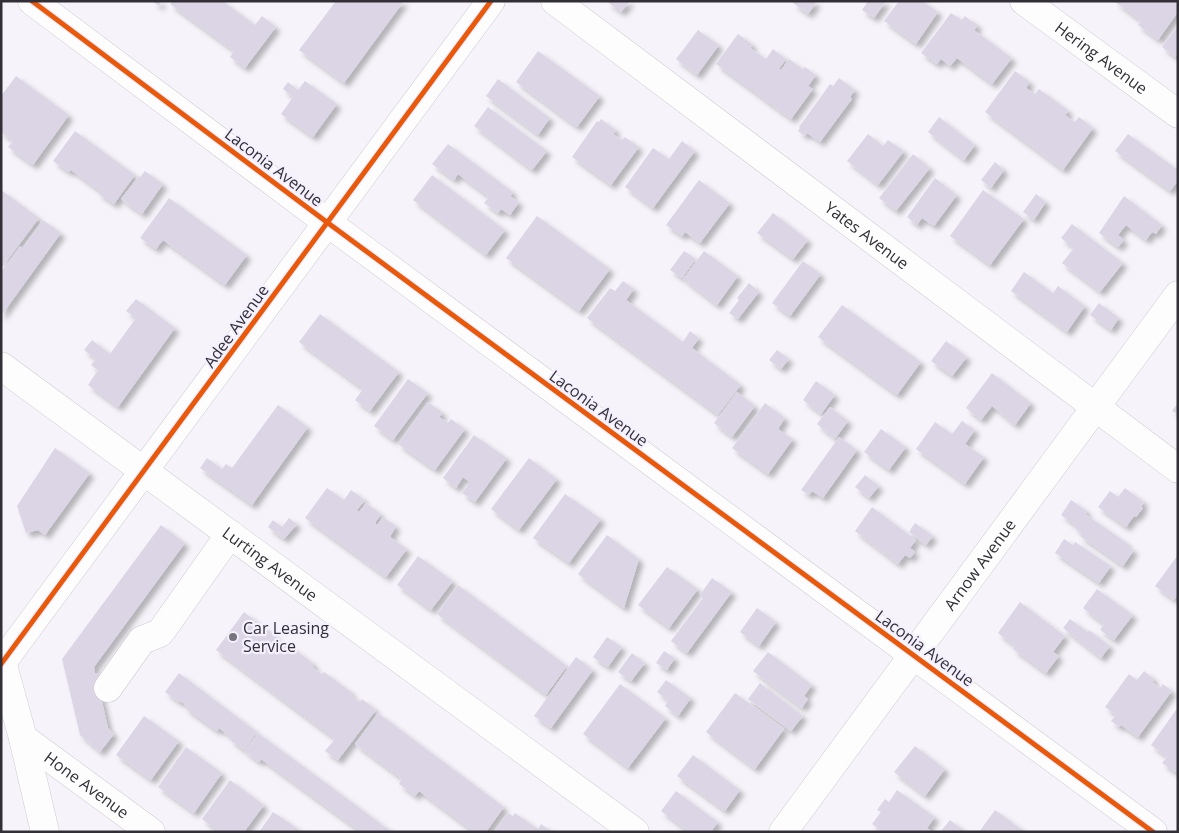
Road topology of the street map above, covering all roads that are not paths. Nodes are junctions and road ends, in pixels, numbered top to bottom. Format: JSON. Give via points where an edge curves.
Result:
{"nodes":[{"id":1,"x":32,"y":1,"type":"edge"},
{"id":2,"x":490,"y":1,"type":"edge"},
{"id":3,"x":555,"y":1,"type":"edge"},
{"id":4,"x":1024,"y":1,"type":"edge"},
{"id":5,"x":1178,"y":114,"type":"edge"},
{"id":6,"x":328,"y":224,"type":"junction"},
{"id":7,"x":1178,"y":295,"type":"edge"},
{"id":8,"x":1,"y":366,"type":"edge"},
{"id":9,"x":1095,"y":408,"type":"junction"},
{"id":10,"x":1178,"y":469,"type":"edge"},
{"id":11,"x":145,"y":471,"type":"junction"},
{"id":12,"x":230,"y":534,"type":"junction"},
{"id":13,"x":913,"y":655,"type":"junction"},
{"id":14,"x":2,"y":662,"type":"edge"},
{"id":15,"x":108,"y":688,"type":"dead end"},
{"id":16,"x":23,"y":738,"type":"junction"},
{"id":17,"x":45,"y":832,"type":"edge"},
{"id":18,"x":151,"y":832,"type":"edge"},
{"id":19,"x":635,"y":832,"type":"edge"},
{"id":20,"x":782,"y":832,"type":"edge"},
{"id":21,"x":1153,"y":832,"type":"edge"}],
"edges":[{"from":1,"to":6,"type":"street","name":"Laconia Avenue"},
{"from":2,"to":6,"type":"street","name":"Adee Avenue"},
{"from":3,"to":9,"type":"street","name":"Yates Avenue"},
{"from":4,"to":5,"type":"street","name":"Hering Avenue"},
{"from":6,"to":11,"type":"street","name":"Adee Avenue"},
{"from":6,"to":13,"type":"street","name":"Laconia Avenue"},
{"from":7,"to":9,"type":"street","name":"Arnow Avenue"},
{"from":8,"to":11,"type":"street","name":"Lurting Avenue"},
{"from":9,"to":10,"type":"street","name":"Yates Avenue"},
{"from":9,"to":13,"type":"street","name":"Arnow Avenue"},
{"from":11,"to":12,"type":"street","name":"Lurting Avenue"},
{"from":11,"to":14,"type":"street","name":"Adee Avenue"},
{"from":12,"to":15,"type":"street","via":[[160,633],[142,640]]},
{"from":12,"to":19,"type":"street","name":"Lurting Avenue"},
{"from":13,"to":20,"type":"street","name":"Arnow Avenue"},
{"from":13,"to":21,"type":"street","name":"Laconia Avenue"},
{"from":14,"to":16,"type":"street"},
{"from":16,"to":17,"type":"street"},
{"from":16,"to":18,"type":"street","name":"Hone Avenue"}]}
